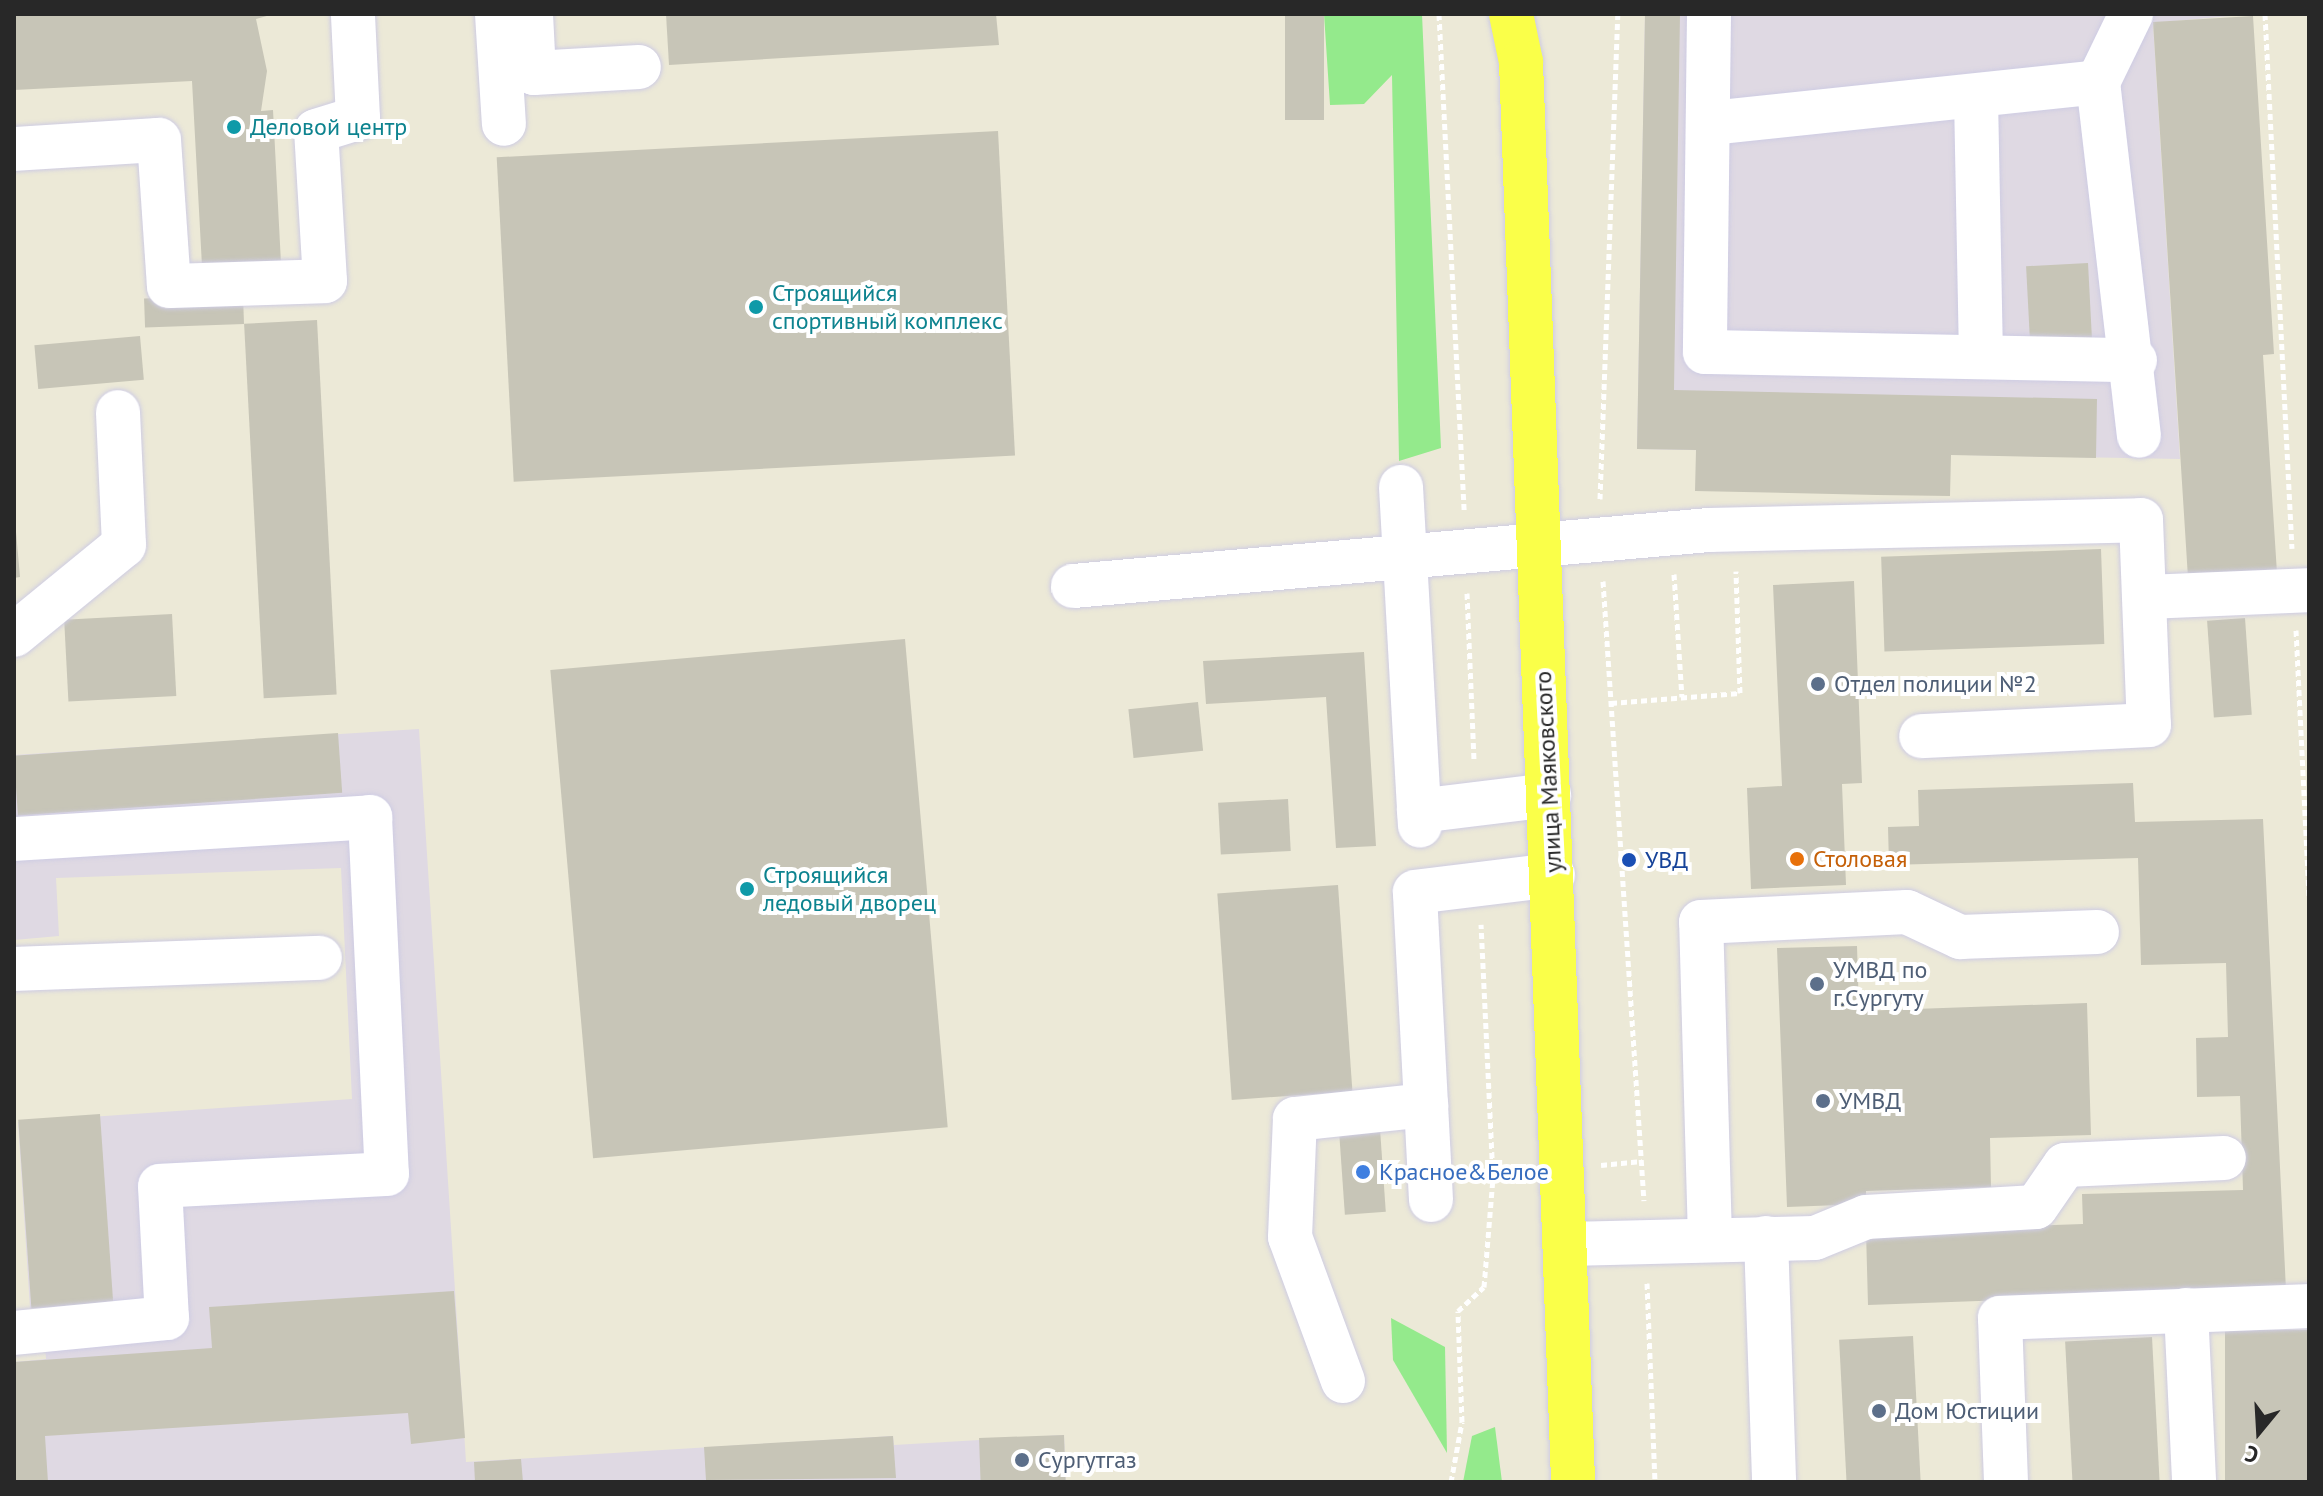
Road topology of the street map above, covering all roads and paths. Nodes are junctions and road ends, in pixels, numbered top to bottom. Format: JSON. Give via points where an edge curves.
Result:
{"nodes":[{"id":1,"x":353,"y":14,"type":"edge"},
{"id":2,"x":497,"y":14,"type":"edge"},
{"id":3,"x":531,"y":14,"type":"edge"},
{"id":4,"x":1439,"y":14,"type":"edge"},
{"id":5,"x":1511,"y":14,"type":"edge"},
{"id":6,"x":1529,"y":14,"type":"edge"},
{"id":7,"x":1618,"y":14,"type":"edge"},
{"id":8,"x":1709,"y":14,"type":"edge"},
{"id":9,"x":2131,"y":14,"type":"edge"},
{"id":10,"x":2265,"y":14,"type":"edge"},
{"id":11,"x":1521,"y":62,"type":"junction"},
{"id":12,"x":639,"y":67,"type":"dead end"},
{"id":13,"x":2098,"y":82,"type":"junction"},
{"id":14,"x":1976,"y":97,"type":"junction"},
{"id":15,"x":1710,"y":123,"type":"junction"},
{"id":16,"x":504,"y":124,"type":"dead end"},
{"id":17,"x":14,"y":149,"type":"edge"},
{"id":18,"x":1981,"y":357,"type":"junction"},
{"id":19,"x":2135,"y":360,"type":"junction"},
{"id":20,"x":118,"y":412,"type":"dead end"},
{"id":21,"x":2139,"y":436,"type":"dead end"},
{"id":22,"x":1401,"y":487,"type":"dead end"},
{"id":23,"x":1734,"y":529,"type":"junction"},
{"id":24,"x":1671,"y":533,"type":"junction"},
{"id":25,"x":1601,"y":538,"type":"junction"},
{"id":26,"x":1537,"y":548,"type":"junction"},
{"id":27,"x":1466,"y":550,"type":"junction"},
{"id":28,"x":1407,"y":556,"type":"junction"},
{"id":29,"x":1073,"y":586,"type":"dead end"},
{"id":30,"x":2302,"y":590,"type":"edge"},
{"id":31,"x":2145,"y":597,"type":"junction"},
{"id":32,"x":14,"y":635,"type":"edge"},
{"id":33,"x":1682,"y":697,"type":"junction"},
{"id":34,"x":1611,"y":703,"type":"junction"},
{"id":35,"x":1921,"y":736,"type":"dead end"},
{"id":36,"x":1549,"y":795,"type":"junction"},
{"id":37,"x":1476,"y":807,"type":"junction"},
{"id":38,"x":14,"y":839,"type":"edge"},
{"id":39,"x":1553,"y":875,"type":"junction"},
{"id":40,"x":1479,"y":887,"type":"junction"},
{"id":41,"x":2309,"y":896,"type":"edge"},
{"id":42,"x":2097,"y":932,"type":"dead end"},
{"id":43,"x":320,"y":958,"type":"dead end"},
{"id":44,"x":14,"y":969,"type":"edge"},
{"id":45,"x":1426,"y":1105,"type":"junction"},
{"id":46,"x":2224,"y":1158,"type":"dead end"},
{"id":47,"x":1431,"y":1200,"type":"dead end"},
{"id":48,"x":1646,"y":1238,"type":"junction"},
{"id":49,"x":1766,"y":1238,"type":"junction"},
{"id":50,"x":1710,"y":1239,"type":"junction"},
{"id":51,"x":1568,"y":1244,"type":"junction"},
{"id":52,"x":2309,"y":1306,"type":"edge"},
{"id":53,"x":2186,"y":1310,"type":"junction"},
{"id":54,"x":14,"y":1333,"type":"edge"},
{"id":55,"x":1343,"y":1381,"type":"dead end"},
{"id":56,"x":1451,"y":1482,"type":"edge"},
{"id":57,"x":1573,"y":1482,"type":"edge"},
{"id":58,"x":1655,"y":1482,"type":"edge"},
{"id":59,"x":1774,"y":1482,"type":"edge"},
{"id":60,"x":2006,"y":1482,"type":"edge"},
{"id":61,"x":2194,"y":1482,"type":"edge"}],
"edges":[{"from":1,"to":17,"type":"lane","via":[[358,118],[316,131],[325,281],[169,286],[159,140]]},
{"from":2,"to":16,"type":"lane"},
{"from":3,"to":12,"type":"lane","via":[[534,73]]},
{"from":4,"to":27,"type":"path"},
{"from":5,"to":11,"type":"main road","name":"улица Маяковского"},
{"from":6,"to":11,"type":"main road","name":"улица Маяковского"},
{"from":7,"to":25,"type":"path"},
{"from":8,"to":15,"type":"lane"},
{"from":9,"to":13,"type":"lane"},
{"from":10,"to":30,"type":"path"},
{"from":11,"to":26,"type":"main road","name":"улица Маяковского"},
{"from":13,"to":14,"type":"lane"},
{"from":13,"to":19,"type":"lane"},
{"from":14,"to":15,"type":"lane"},
{"from":14,"to":18,"type":"lane"},
{"from":15,"to":18,"type":"lane","via":[[1705,352]]},
{"from":18,"to":19,"type":"lane"},
{"from":19,"to":21,"type":"lane"},
{"from":20,"to":32,"type":"lane","via":[[124,545]]},
{"from":22,"to":28,"type":"lane"},
{"from":23,"to":24,"type":"lane"},
{"from":23,"to":31,"type":"lane","via":[[2141,520]]},
{"from":23,"to":33,"type":"path","via":[[1740,693]]},
{"from":24,"to":25,"type":"lane"},
{"from":24,"to":33,"type":"path"},
{"from":25,"to":26,"type":"lane"},
{"from":25,"to":34,"type":"path"},
{"from":26,"to":27,"type":"lane"},
{"from":26,"to":36,"type":"main road","name":"улица Маяковского"},
{"from":27,"to":28,"type":"lane"},
{"from":27,"to":37,"type":"path"},
{"from":28,"to":29,"type":"lane"},
{"from":28,"to":37,"type":"lane","via":[[1420,818]]},
{"from":30,"to":31,"type":"lane"},
{"from":30,"to":41,"type":"path"},
{"from":31,"to":35,"type":"lane","via":[[2149,725]]},
{"from":33,"to":34,"type":"path"},
{"from":34,"to":48,"type":"path"},
{"from":36,"to":37,"type":"lane"},
{"from":36,"to":39,"type":"main road","name":"улица Маяковского"},
{"from":38,"to":54,"type":"lane","via":[[370,817],[387,1174],[160,1186],[167,1318]]},
{"from":39,"to":40,"type":"lane"},
{"from":39,"to":51,"type":"main road","name":"улица Маяковского"},
{"from":40,"to":45,"type":"lane","via":[[1415,892]]},
{"from":40,"to":56,"type":"path","via":[[1493,1178],[1484,1287],[1458,1311],[1462,1422]]},
{"from":42,"to":50,"type":"lane","via":[[1960,937],[1907,912],[1701,922]]},
{"from":43,"to":44,"type":"lane"},
{"from":45,"to":47,"type":"lane"},
{"from":45,"to":55,"type":"lane","via":[[1295,1119],[1290,1237]]},
{"from":46,"to":49,"type":"lane","via":[[2065,1165],[2036,1207],[1866,1217],[1815,1238]]},
{"from":48,"to":50,"type":"lane"},
{"from":48,"to":51,"type":"lane"},
{"from":48,"to":58,"type":"path"},
{"from":49,"to":50,"type":"lane"},
{"from":49,"to":59,"type":"lane"},
{"from":51,"to":57,"type":"main road","name":"улица Маяковского"},
{"from":52,"to":53,"type":"lane"},
{"from":53,"to":60,"type":"lane","via":[[2000,1318]]},
{"from":53,"to":61,"type":"lane"}]}
